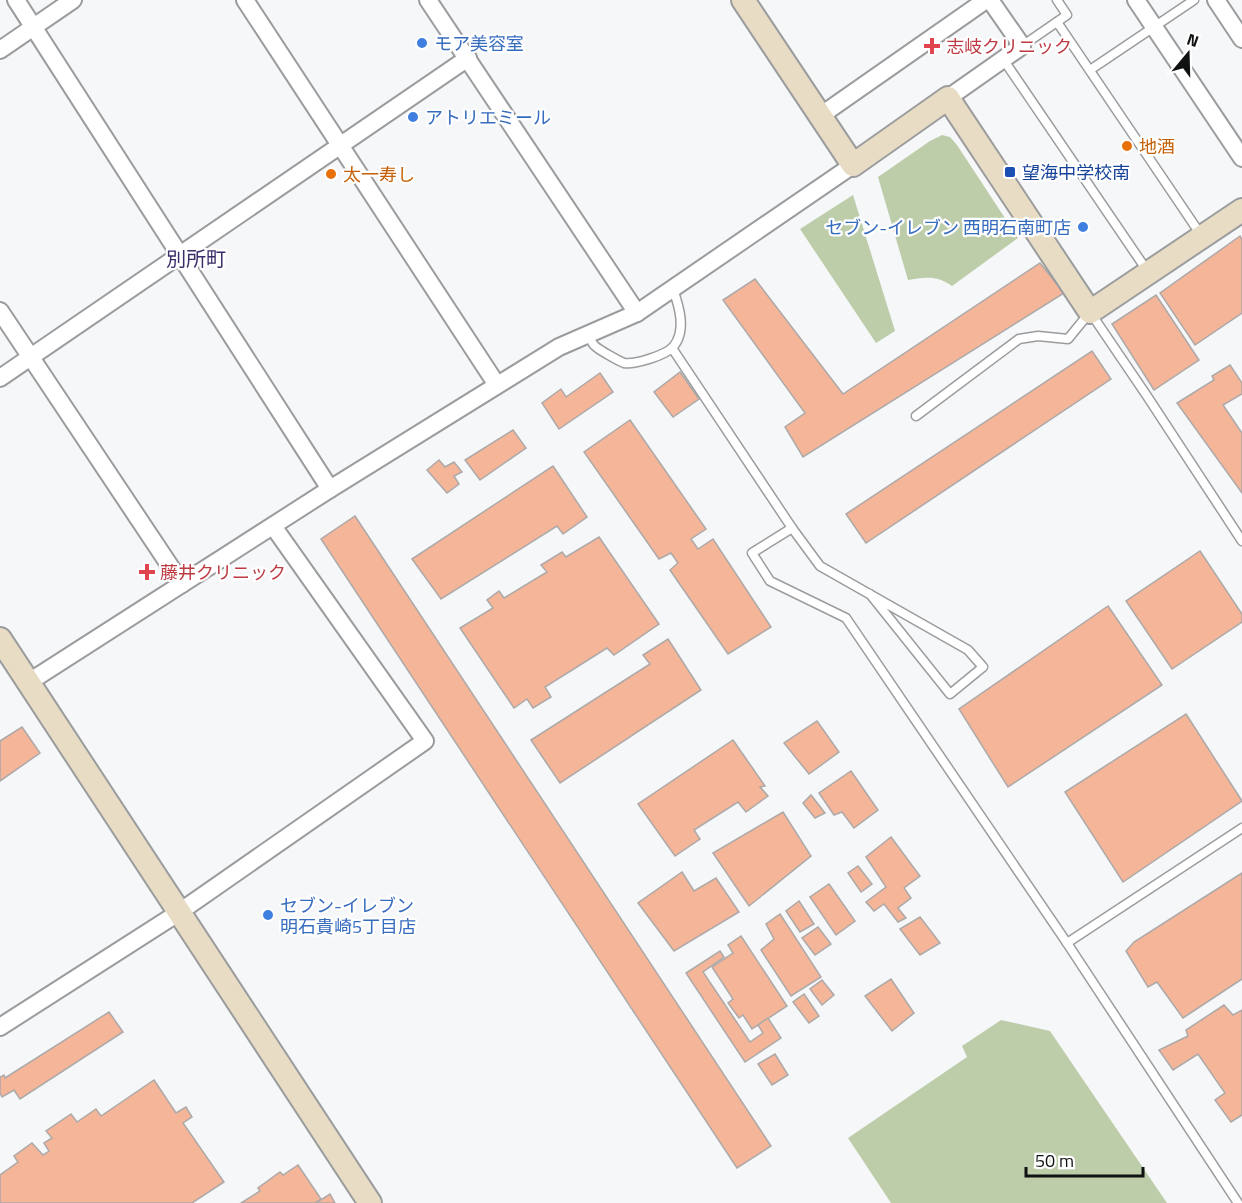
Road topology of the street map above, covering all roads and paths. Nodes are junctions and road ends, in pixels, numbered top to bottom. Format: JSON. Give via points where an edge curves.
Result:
{"nodes":[{"id":1,"x":16,"y":0,"type":"edge"},
{"id":2,"x":73,"y":0,"type":"edge"},
{"id":3,"x":245,"y":0,"type":"edge"},
{"id":4,"x":428,"y":0,"type":"edge"},
{"id":5,"x":743,"y":0,"type":"edge"},
{"id":6,"x":986,"y":0,"type":"edge"},
{"id":7,"x":990,"y":0,"type":"edge"},
{"id":8,"x":1057,"y":0,"type":"edge"},
{"id":9,"x":1136,"y":0,"type":"edge"},
{"id":10,"x":1194,"y":0,"type":"edge"},
{"id":11,"x":1216,"y":0,"type":"edge"},
{"id":12,"x":1057,"y":22,"type":"junction"},
{"id":13,"x":1153,"y":26,"type":"junction"},
{"id":14,"x":33,"y":28,"type":"junction"},
{"id":15,"x":1242,"y":39,"type":"edge"},
{"id":16,"x":1022,"y":46,"type":"junction"},
{"id":17,"x":0,"y":50,"type":"edge"},
{"id":18,"x":468,"y":58,"type":"junction"},
{"id":19,"x":1003,"y":59,"type":"junction"},
{"id":20,"x":1090,"y":70,"type":"junction"},
{"id":21,"x":948,"y":98,"type":"junction"},
{"id":22,"x":820,"y":116,"type":"junction"},
{"id":23,"x":339,"y":145,"type":"junction"},
{"id":24,"x":1242,"y":158,"type":"edge"},
{"id":25,"x":853,"y":165,"type":"junction"},
{"id":26,"x":1242,"y":210,"type":"edge"},
{"id":27,"x":1203,"y":237,"type":"junction"},
{"id":28,"x":180,"y":255,"type":"junction"},
{"id":29,"x":1149,"y":273,"type":"junction"},
{"id":30,"x":673,"y":289,"type":"junction"},
{"id":31,"x":0,"y":311,"type":"edge"},
{"id":32,"x":1090,"y":312,"type":"junction"},
{"id":33,"x":637,"y":314,"type":"junction"},
{"id":34,"x":588,"y":334,"type":"junction"},
{"id":35,"x":672,"y":348,"type":"junction"},
{"id":36,"x":29,"y":358,"type":"junction"},
{"id":37,"x":0,"y":378,"type":"edge"},
{"id":38,"x":497,"y":385,"type":"junction"},
{"id":39,"x":916,"y":416,"type":"dead end"},
{"id":40,"x":330,"y":489,"type":"junction"},
{"id":41,"x":273,"y":526,"type":"junction"},
{"id":42,"x":792,"y":528,"type":"junction"},
{"id":43,"x":1242,"y":542,"type":"edge"},
{"id":44,"x":182,"y":584,"type":"junction"},
{"id":45,"x":870,"y":594,"type":"junction"},
{"id":46,"x":0,"y":639,"type":"edge"},
{"id":47,"x":29,"y":682,"type":"junction"},
{"id":48,"x":1242,"y":828,"type":"edge"},
{"id":49,"x":178,"y":913,"type":"junction"},
{"id":50,"x":1067,"y":943,"type":"junction"},
{"id":51,"x":0,"y":1027,"type":"edge"},
{"id":52,"x":370,"y":1203,"type":"edge"},
{"id":53,"x":1238,"y":1203,"type":"edge"}],
"edges":[{"from":1,"to":14,"type":"street"},
{"from":2,"to":14,"type":"street"},
{"from":3,"to":23,"type":"street"},
{"from":4,"to":18,"type":"street"},
{"from":5,"to":22,"type":"street"},
{"from":6,"to":22,"type":"street"},
{"from":7,"to":16,"type":"street"},
{"from":8,"to":12,"type":"lane","via":[[1066,15]]},
{"from":9,"to":13,"type":"street"},
{"from":10,"to":13,"type":"lane"},
{"from":11,"to":15,"type":"street"},
{"from":12,"to":16,"type":"lane"},
{"from":12,"to":20,"type":"lane"},
{"from":13,"to":20,"type":"lane"},
{"from":13,"to":24,"type":"street"},
{"from":14,"to":17,"type":"street"},
{"from":14,"to":28,"type":"street"},
{"from":16,"to":19,"type":"street"},
{"from":18,"to":23,"type":"street"},
{"from":18,"to":33,"type":"street"},
{"from":19,"to":21,"type":"street"},
{"from":19,"to":29,"type":"lane"},
{"from":20,"to":27,"type":"lane"},
{"from":21,"to":25,"type":"street"},
{"from":21,"to":32,"type":"street"},
{"from":22,"to":25,"type":"street"},
{"from":23,"to":28,"type":"street"},
{"from":23,"to":38,"type":"street"},
{"from":25,"to":30,"type":"street"},
{"from":26,"to":27,"type":"street"},
{"from":27,"to":29,"type":"street"},
{"from":28,"to":36,"type":"street"},
{"from":28,"to":40,"type":"street"},
{"from":29,"to":32,"type":"street"},
{"from":30,"to":33,"type":"street"},
{"from":30,"to":35,"type":"lane","via":[[681,323]]},
{"from":31,"to":36,"type":"street"},
{"from":32,"to":39,"type":"lane","via":[[1068,339],[1019,339]]},
{"from":32,"to":43,"type":"lane"},
{"from":33,"to":34,"type":"street"},
{"from":34,"to":35,"type":"lane","via":[[594,346],[625,363],[653,358]]},
{"from":34,"to":38,"type":"street"},
{"from":35,"to":42,"type":"lane"},
{"from":36,"to":37,"type":"street"},
{"from":36,"to":44,"type":"street"},
{"from":38,"to":40,"type":"street"},
{"from":40,"to":41,"type":"street"},
{"from":41,"to":44,"type":"street"},
{"from":41,"to":49,"type":"street","via":[[425,741]]},
{"from":42,"to":45,"type":"lane","via":[[820,566]]},
{"from":42,"to":50,"type":"lane","via":[[752,553],[764,572],[770,581],[846,618]]},
{"from":44,"to":47,"type":"street"},
{"from":45,"to":45,"type":"lane","via":[[968,650],[982,667],[950,693]]},
{"from":46,"to":47,"type":"street"},
{"from":47,"to":49,"type":"street"},
{"from":48,"to":50,"type":"lane"},
{"from":49,"to":51,"type":"street"},
{"from":49,"to":52,"type":"street"},
{"from":50,"to":53,"type":"lane"}]}
